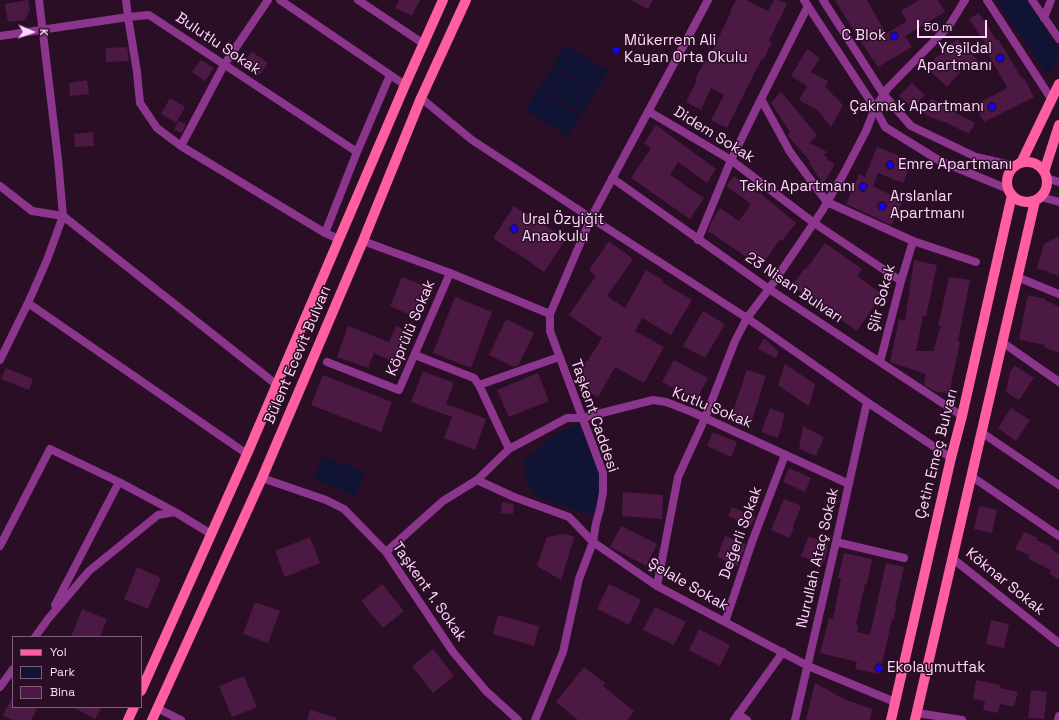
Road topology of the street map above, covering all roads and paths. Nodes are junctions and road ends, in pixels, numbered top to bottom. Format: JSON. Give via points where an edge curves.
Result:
{"nodes":[{"id":1,"x":39,"y":0,"type":"edge"},
{"id":2,"x":126,"y":0,"type":"edge"},
{"id":3,"x":268,"y":0,"type":"edge"},
{"id":4,"x":280,"y":0,"type":"edge"},
{"id":5,"x":358,"y":0,"type":"edge"},
{"id":6,"x":443,"y":0,"type":"edge"},
{"id":7,"x":466,"y":0,"type":"edge"},
{"id":8,"x":708,"y":0,"type":"edge"},
{"id":9,"x":824,"y":0,"type":"edge"},
{"id":10,"x":964,"y":0,"type":"edge"},
{"id":11,"x":987,"y":0,"type":"edge"},
{"id":12,"x":1032,"y":0,"type":"edge"},
{"id":13,"x":1051,"y":0,"type":"edge"},
{"id":14,"x":806,"y":3,"type":"edge"},
{"id":15,"x":128,"y":17,"type":"junction"},
{"id":16,"x":1044,"y":18,"type":"junction"},
{"id":17,"x":42,"y":30,"type":"junction"},
{"id":18,"x":0,"y":36,"type":"edge"},
{"id":19,"x":1059,"y":39,"type":"edge"},
{"id":20,"x":424,"y":44,"type":"junction"},
{"id":21,"x":224,"y":65,"type":"junction"},
{"id":22,"x":390,"y":75,"type":"junction"},
{"id":23,"x":1059,"y":84,"type":"edge"},
{"id":24,"x":405,"y":85,"type":"junction"},
{"id":25,"x":884,"y":95,"type":"junction"},
{"id":26,"x":421,"y":98,"type":"junction"},
{"id":27,"x":761,"y":99,"type":"junction"},
{"id":28,"x":1052,"y":100,"type":"junction"},
{"id":29,"x":875,"y":108,"type":"junction"},
{"id":30,"x":648,"y":111,"type":"junction"},
{"id":31,"x":1059,"y":125,"type":"edge"},
{"id":32,"x":181,"y":146,"type":"junction"},
{"id":33,"x":357,"y":152,"type":"junction"},
{"id":34,"x":731,"y":160,"type":"junction"},
{"id":35,"x":1018,"y":165,"type":"junction"},
{"id":36,"x":1045,"y":175,"type":"junction"},
{"id":37,"x":612,"y":178,"type":"junction"},
{"id":38,"x":1059,"y":182,"type":"edge"},
{"id":39,"x":0,"y":186,"type":"edge"},
{"id":40,"x":1010,"y":192,"type":"junction"},
{"id":41,"x":1038,"y":199,"type":"junction"},
{"id":42,"x":827,"y":202,"type":"junction"},
{"id":43,"x":1059,"y":202,"type":"edge"},
{"id":44,"x":62,"y":216,"type":"junction"},
{"id":45,"x":591,"y":218,"type":"junction"},
{"id":46,"x":814,"y":223,"type":"junction"},
{"id":47,"x":325,"y":233,"type":"junction"},
{"id":48,"x":339,"y":239,"type":"junction"},
{"id":49,"x":698,"y":240,"type":"junction"},
{"id":50,"x":363,"y":241,"type":"junction"},
{"id":51,"x":913,"y":241,"type":"junction"},
{"id":52,"x":976,"y":262,"type":"dead end"},
{"id":53,"x":450,"y":273,"type":"junction"},
{"id":54,"x":1017,"y":277,"type":"junction"},
{"id":55,"x":901,"y":281,"type":"junction"},
{"id":56,"x":769,"y":289,"type":"junction"},
{"id":57,"x":1059,"y":294,"type":"edge"},
{"id":58,"x":28,"y":303,"type":"junction"},
{"id":59,"x":550,"y":314,"type":"junction"},
{"id":60,"x":747,"y":318,"type":"junction"},
{"id":61,"x":1002,"y":342,"type":"junction"},
{"id":62,"x":415,"y":355,"type":"junction"},
{"id":63,"x":559,"y":357,"type":"junction"},
{"id":64,"x":0,"y":360,"type":"edge"},
{"id":65,"x":327,"y":362,"type":"dead end"},
{"id":66,"x":880,"y":362,"type":"junction"},
{"id":67,"x":1059,"y":382,"type":"edge"},
{"id":68,"x":277,"y":385,"type":"junction"},
{"id":69,"x":479,"y":385,"type":"junction"},
{"id":70,"x":867,"y":402,"type":"junction"},
{"id":71,"x":962,"y":416,"type":"junction"},
{"id":72,"x":582,"y":418,"type":"junction"},
{"id":73,"x":705,"y":418,"type":"junction"},
{"id":74,"x":981,"y":432,"type":"junction"},
{"id":75,"x":509,"y":449,"type":"junction"},
{"id":76,"x":247,"y":454,"type":"junction"},
{"id":77,"x":785,"y":455,"type":"junction"},
{"id":78,"x":951,"y":458,"type":"junction"},
{"id":79,"x":971,"y":476,"type":"junction"},
{"id":80,"x":262,"y":478,"type":"junction"},
{"id":81,"x":477,"y":480,"type":"junction"},
{"id":82,"x":119,"y":482,"type":"junction"},
{"id":83,"x":849,"y":484,"type":"junction"},
{"id":84,"x":1059,"y":485,"type":"edge"},
{"id":85,"x":175,"y":512,"type":"junction"},
{"id":86,"x":212,"y":534,"type":"junction"},
{"id":87,"x":1059,"y":536,"type":"edge"},
{"id":88,"x":593,"y":542,"type":"junction"},
{"id":89,"x":836,"y":542,"type":"junction"},
{"id":90,"x":0,"y":546,"type":"edge"},
{"id":91,"x":386,"y":552,"type":"junction"},
{"id":92,"x":904,"y":558,"type":"dead end"},
{"id":93,"x":952,"y":558,"type":"junction"},
{"id":94,"x":657,"y":586,"type":"junction"},
{"id":95,"x":48,"y":619,"type":"junction"},
{"id":96,"x":725,"y":622,"type":"junction"},
{"id":97,"x":36,"y":636,"type":"edge"},
{"id":98,"x":1059,"y":643,"type":"edge"},
{"id":99,"x":783,"y":652,"type":"junction"},
{"id":100,"x":808,"y":666,"type":"junction"},
{"id":101,"x":12,"y":669,"type":"edge"},
{"id":102,"x":0,"y":687,"type":"edge"},
{"id":103,"x":142,"y":689,"type":"edge"},
{"id":104,"x":895,"y":702,"type":"junction"},
{"id":105,"x":134,"y":708,"type":"edge"},
{"id":106,"x":157,"y":708,"type":"junction"},
{"id":107,"x":916,"y":716,"type":"edge"},
{"id":108,"x":1059,"y":716,"type":"edge"},
{"id":109,"x":736,"y":717,"type":"edge"},
{"id":110,"x":128,"y":720,"type":"edge"},
{"id":111,"x":152,"y":720,"type":"edge"},
{"id":112,"x":181,"y":720,"type":"edge"},
{"id":113,"x":518,"y":720,"type":"edge"},
{"id":114,"x":535,"y":720,"type":"edge"},
{"id":115,"x":747,"y":720,"type":"edge"},
{"id":116,"x":795,"y":720,"type":"edge"},
{"id":117,"x":891,"y":720,"type":"edge"},
{"id":118,"x":962,"y":720,"type":"edge"},
{"id":119,"x":1058,"y":720,"type":"edge"}],
"edges":[{"from":1,"to":17,"type":"street"},
{"from":2,"to":15,"type":"street"},
{"from":3,"to":21,"type":"street"},
{"from":4,"to":22,"type":"street"},
{"from":5,"to":20,"type":"street"},
{"from":6,"to":20,"type":"main road","name":"Bülent Ecevit Bulvarı"},
{"from":7,"to":26,"type":"main road","name":"Bülent Ecevit Bulvarı"},
{"from":8,"to":30,"type":"street"},
{"from":9,"to":25,"type":"street"},
{"from":10,"to":25,"type":"street","via":[[949,26]]},
{"from":11,"to":28,"type":"street"},
{"from":12,"to":16,"type":"street"},
{"from":13,"to":16,"type":"street"},
{"from":14,"to":27,"type":"street"},
{"from":14,"to":29,"type":"street"},
{"from":15,"to":17,"type":"street","name":"Bulutlu Sokak"},
{"from":15,"to":21,"type":"street","name":"Bulutlu Sokak","via":[[149,15]]},
{"from":15,"to":32,"type":"street","via":[[140,103],[157,128]]},
{"from":16,"to":19,"type":"street"},
{"from":17,"to":18,"type":"street","name":"Bulutlu Sokak"},
{"from":17,"to":44,"type":"street","via":[[58,159]]},
{"from":20,"to":24,"type":"main road","name":"Bülent Ecevit Bulvarı"},
{"from":21,"to":32,"type":"street"},
{"from":21,"to":33,"type":"street","name":"Bulutlu Sokak"},
{"from":22,"to":24,"type":"street"},
{"from":22,"to":33,"type":"street"},
{"from":23,"to":28,"type":"main road"},
{"from":24,"to":48,"type":"main road","name":"Bülent Ecevit Bulvarı"},
{"from":25,"to":29,"type":"street"},
{"from":25,"to":35,"type":"street","via":[[911,126],[976,156]]},
{"from":26,"to":45,"type":"street","via":[[472,140]]},
{"from":26,"to":50,"type":"main road","name":"Bülent Ecevit Bulvarı"},
{"from":27,"to":34,"type":"street"},
{"from":27,"to":42,"type":"street","via":[[790,152]]},
{"from":28,"to":35,"type":"main road"},
{"from":29,"to":40,"type":"street","via":[[886,127],[940,161]]},
{"from":29,"to":42,"type":"street","via":[[866,131]]},
{"from":30,"to":34,"type":"street","name":"Didem Sokak"},
{"from":30,"to":37,"type":"street"},
{"from":31,"to":36,"type":"main road"},
{"from":32,"to":47,"type":"street"},
{"from":33,"to":47,"type":"street"},
{"from":34,"to":46,"type":"street","name":"Didem Sokak"},
{"from":34,"to":49,"type":"street"},
{"from":35,"to":36,"type":"main road","via":[[1027,162],[1034,164]]},
{"from":35,"to":40,"type":"main road","via":[[1008,177]]},
{"from":36,"to":38,"type":"street"},
{"from":36,"to":41,"type":"main road","via":[[1047,185]]},
{"from":37,"to":45,"type":"street"},
{"from":37,"to":49,"type":"street","name":"23 Nisan Bulvarı"},
{"from":39,"to":44,"type":"street","via":[[32,211]]},
{"from":40,"to":41,"type":"main road","via":[[1022,202]]},
{"from":40,"to":71,"type":"main road","name":"Çetin Emeç Bulvarı"},
{"from":41,"to":43,"type":"street"},
{"from":41,"to":54,"type":"main road"},
{"from":42,"to":46,"type":"street"},
{"from":42,"to":51,"type":"street"},
{"from":44,"to":58,"type":"street","via":[[47,260]]},
{"from":44,"to":68,"type":"street"},
{"from":45,"to":59,"type":"street"},
{"from":45,"to":60,"type":"street"},
{"from":46,"to":55,"type":"street","name":"Didem Sokak"},
{"from":46,"to":56,"type":"street"},
{"from":47,"to":48,"type":"street"},
{"from":48,"to":68,"type":"main road","name":"Bülent Ecevit Bulvarı"},
{"from":49,"to":56,"type":"street","name":"23 Nisan Bulvarı"},
{"from":50,"to":53,"type":"street"},
{"from":50,"to":80,"type":"main road","name":"Bülent Ecevit Bulvarı"},
{"from":51,"to":52,"type":"street"},
{"from":51,"to":55,"type":"street","name":"Şiir Sokak"},
{"from":53,"to":59,"type":"street"},
{"from":53,"to":62,"type":"street","name":"Köprülü Sokak"},
{"from":54,"to":57,"type":"street"},
{"from":54,"to":61,"type":"main road"},
{"from":55,"to":66,"type":"street","name":"Şiir Sokak"},
{"from":56,"to":60,"type":"street"},
{"from":56,"to":66,"type":"street","name":"23 Nisan Bulvarı"},
{"from":58,"to":64,"type":"street"},
{"from":58,"to":76,"type":"street"},
{"from":59,"to":63,"type":"street","name":"Taşkent Caddesi","via":[[550,331]]},
{"from":60,"to":70,"type":"street"},
{"from":60,"to":73,"type":"street","via":[[735,341]]},
{"from":61,"to":67,"type":"street"},
{"from":61,"to":74,"type":"main road"},
{"from":62,"to":65,"type":"street","name":"Köprülü Sokak","via":[[399,390]]},
{"from":62,"to":69,"type":"street","via":[[474,378]]},
{"from":63,"to":69,"type":"street"},
{"from":63,"to":72,"type":"street","name":"Taşkent Caddesi"},
{"from":66,"to":71,"type":"street","name":"23 Nisan Bulvarı"},
{"from":68,"to":76,"type":"main road","name":"Bülent Ecevit Bulvarı"},
{"from":69,"to":75,"type":"street"},
{"from":70,"to":78,"type":"street"},
{"from":70,"to":83,"type":"street","name":"Nurullah Ataç Sokak"},
{"from":71,"to":78,"type":"main road","name":"Çetin Emeç Bulvarı"},
{"from":72,"to":73,"type":"street","name":"Kutlu Sokak","via":[[653,400],[666,402]]},
{"from":72,"to":75,"type":"street","name":"Kutlu Sokak","via":[[567,418]]},
{"from":72,"to":88,"type":"street","name":"Taşkent Caddesi","via":[[602,473],[603,492]]},
{"from":73,"to":77,"type":"street","name":"Kutlu Sokak"},
{"from":73,"to":94,"type":"street","via":[[678,477]]},
{"from":74,"to":79,"type":"main road"},
{"from":74,"to":84,"type":"street"},
{"from":75,"to":81,"type":"street","name":"Kutlu Sokak"},
{"from":76,"to":86,"type":"main road","name":"Bülent Ecevit Bulvarı"},
{"from":77,"to":83,"type":"street","name":"Kutlu Sokak"},
{"from":77,"to":96,"type":"street","name":"Değerli Sokak"},
{"from":78,"to":104,"type":"main road","name":"Çetin Emeç Bulvarı"},
{"from":79,"to":87,"type":"street"},
{"from":79,"to":93,"type":"main road"},
{"from":80,"to":91,"type":"street","name":"Taşkent 1. Sokak","via":[[326,500],[344,509]]},
{"from":80,"to":106,"type":"main road","name":"Bülent Ecevit Bulvarı"},
{"from":81,"to":88,"type":"street","name":"Şelale Sokak","via":[[569,517]]},
{"from":81,"to":91,"type":"street","name":"Kutlu Sokak","via":[[443,501]]},
{"from":82,"to":85,"type":"street"},
{"from":82,"to":90,"type":"street","via":[[50,449]]},
{"from":82,"to":95,"type":"street"},
{"from":83,"to":89,"type":"street","name":"Nurullah Ataç Sokak"},
{"from":85,"to":86,"type":"street"},
{"from":85,"to":95,"type":"street","via":[[158,515],[89,571]]},
{"from":86,"to":103,"type":"main road","name":"Bülent Ecevit Bulvarı"},
{"from":88,"to":94,"type":"street","name":"Şelale Sokak"},
{"from":88,"to":114,"type":"street","name":"Taşkent Caddesi","via":[[579,578],[563,652]]},
{"from":89,"to":92,"type":"street"},
{"from":89,"to":100,"type":"street","name":"Nurullah Ataç Sokak"},
{"from":91,"to":113,"type":"street","name":"Taşkent 1. Sokak","via":[[453,652],[486,691]]},
{"from":93,"to":98,"type":"street","name":"Köknar Sokak"},
{"from":93,"to":107,"type":"main road"},
{"from":94,"to":96,"type":"street","name":"Şelale Sokak"},
{"from":95,"to":97,"type":"street"},
{"from":96,"to":99,"type":"street","name":"Şelale Sokak"},
{"from":99,"to":100,"type":"street","name":"Şelale Sokak"},
{"from":99,"to":109,"type":"street"},
{"from":100,"to":104,"type":"street","name":"Şelale Sokak"},
{"from":100,"to":116,"type":"street","name":"Nurullah Ataç Sokak"},
{"from":101,"to":102,"type":"street"},
{"from":104,"to":117,"type":"main road","name":"Çetin Emeç Bulvarı"},
{"from":105,"to":110,"type":"main road"},
{"from":106,"to":111,"type":"main road","name":"Bülent Ecevit Bulvarı"},
{"from":106,"to":112,"type":"street"},
{"from":107,"to":118,"type":"street"},
{"from":108,"to":119,"type":"street"},
{"from":109,"to":115,"type":"street"}]}
